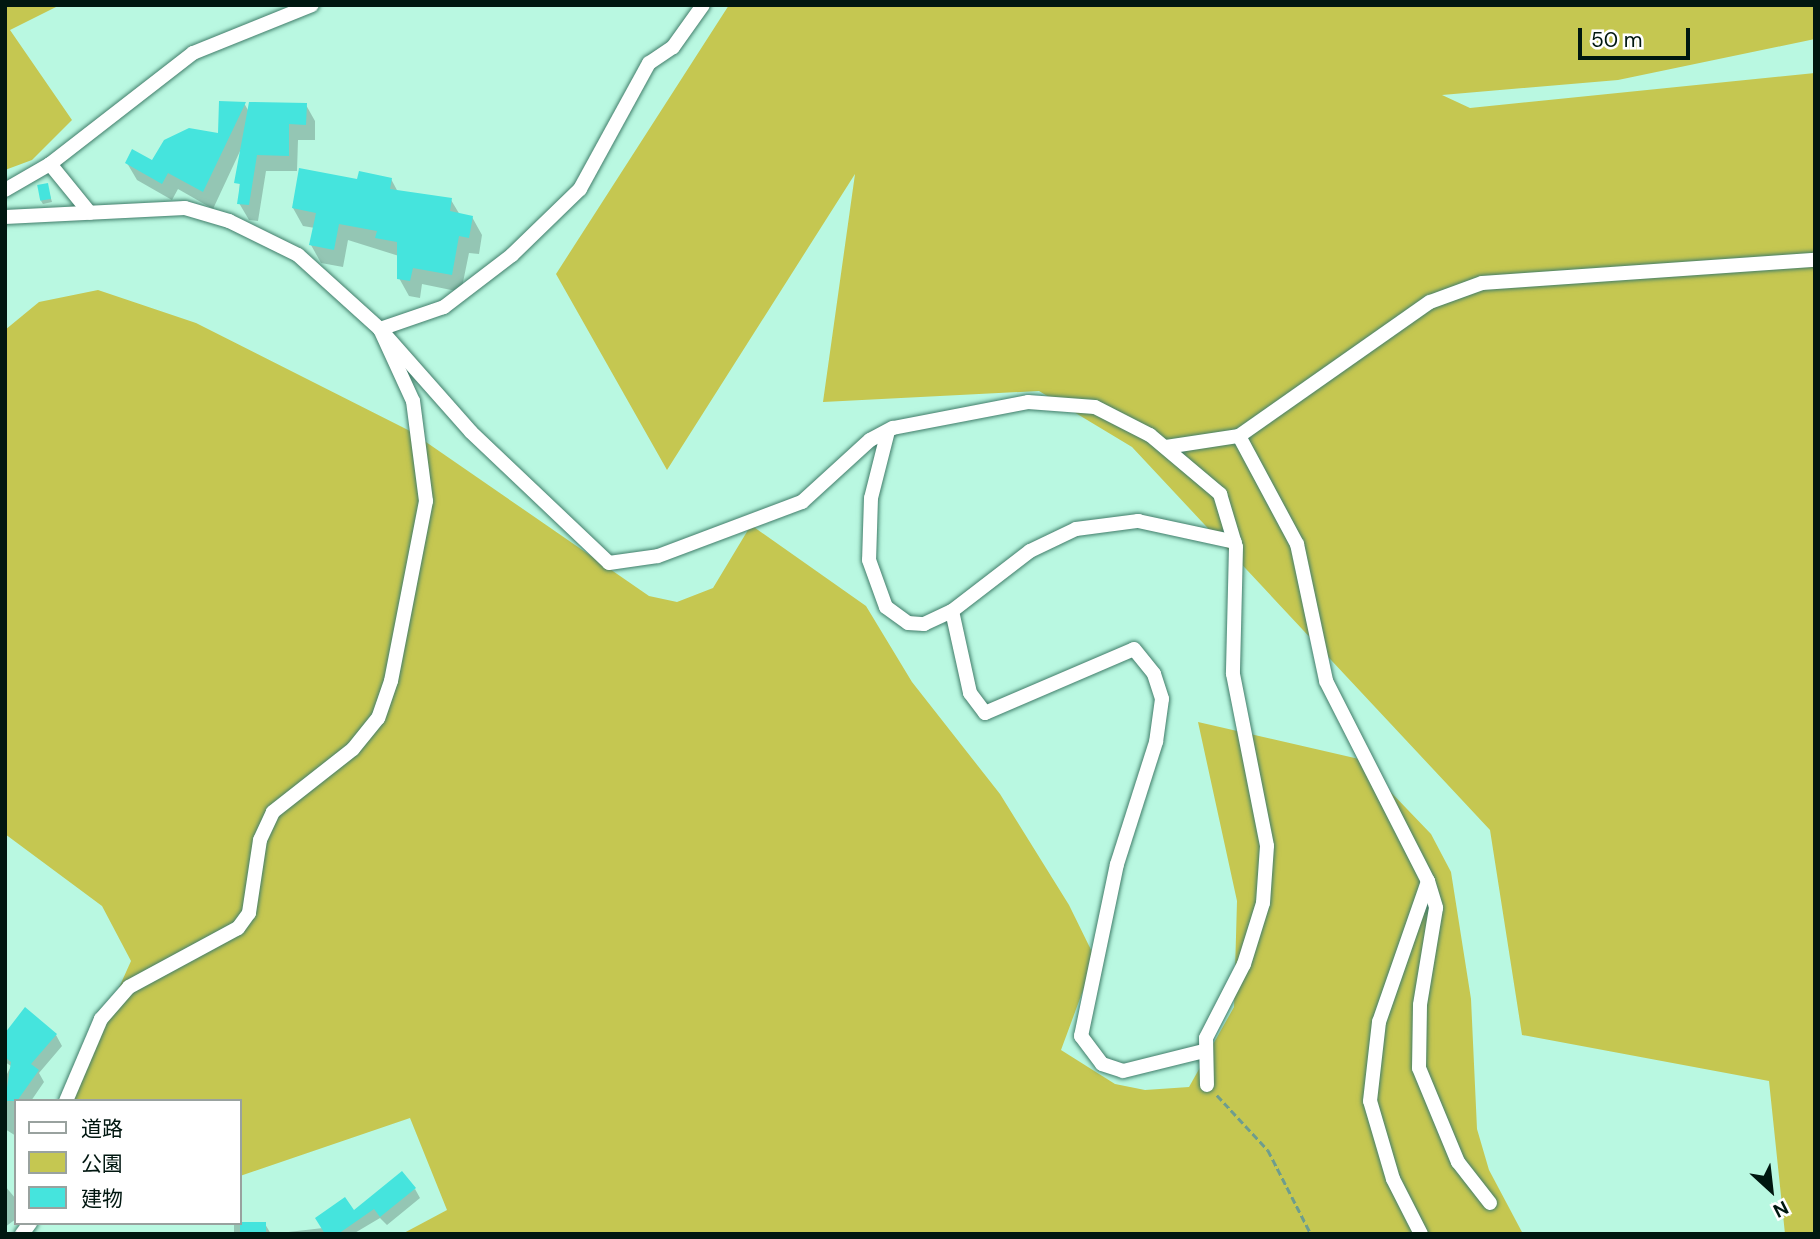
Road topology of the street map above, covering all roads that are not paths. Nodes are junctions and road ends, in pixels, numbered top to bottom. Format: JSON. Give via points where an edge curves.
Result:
{"nodes":[{"id":1,"x":312,"y":5,"type":"edge"},
{"id":2,"x":703,"y":5,"type":"edge"},
{"id":3,"x":50,"y":163,"type":"junction"},
{"id":4,"x":5,"y":190,"type":"edge"},
{"id":5,"x":90,"y":213,"type":"junction"},
{"id":6,"x":5,"y":217,"type":"edge"},
{"id":7,"x":1815,"y":260,"type":"edge"},
{"id":8,"x":380,"y":329,"type":"junction"},
{"id":9,"x":888,"y":431,"type":"junction"},
{"id":10,"x":1239,"y":436,"type":"junction"},
{"id":11,"x":1166,"y":447,"type":"junction"},
{"id":12,"x":1235,"y":542,"type":"junction"},
{"id":13,"x":952,"y":611,"type":"junction"},
{"id":14,"x":1428,"y":881,"type":"junction"},
{"id":15,"x":1204,"y":1051,"type":"junction"},
{"id":16,"x":1208,"y":1085,"type":"road end"},
{"id":17,"x":67,"y":1099,"type":"edge"},
{"id":18,"x":1490,"y":1203,"type":"dead end"},
{"id":19,"x":1421,"y":1234,"type":"edge"}],
"edges":[{"from":1,"to":3,"type":"street","via":[[193,53]]},
{"from":2,"to":8,"type":"street","via":[[673,47],[649,63],[580,189],[512,255],[444,307]]},
{"from":3,"to":4,"type":"street"},
{"from":3,"to":5,"type":"street"},
{"from":5,"to":6,"type":"street"},
{"from":5,"to":8,"type":"street","via":[[185,208],[229,221],[298,255]]},
{"from":7,"to":10,"type":"street","via":[[1482,283],[1420,309]]},
{"from":8,"to":9,"type":"street","via":[[471,432],[610,564],[658,556],[802,502]]},
{"from":8,"to":17,"type":"street","via":[[413,401],[426,501],[384,704],[353,749],[290,793],[269,819],[255,893],[238,928],[129,987],[86,1046]]},
{"from":9,"to":11,"type":"street","via":[[1054,401],[1095,407]]},
{"from":9,"to":13,"type":"street","via":[[871,498],[873,580],[895,618],[924,624]]},
{"from":10,"to":11,"type":"street"},
{"from":10,"to":14,"type":"street","via":[[1297,544],[1326,681]]},
{"from":11,"to":12,"type":"street","via":[[1220,494]]},
{"from":12,"to":13,"type":"street","via":[[1138,521],[1076,529],[1030,551]]},
{"from":12,"to":15,"type":"street","via":[[1233,674],[1263,807],[1265,883],[1244,964]]},
{"from":13,"to":15,"type":"street","via":[[970,693],[985,713],[1133,649],[1154,674],[1162,699],[1156,742],[1114,877],[1082,1035],[1102,1064],[1123,1071]]},
{"from":14,"to":18,"type":"street","via":[[1436,908],[1420,1005],[1419,1068],[1458,1162]]},
{"from":14,"to":19,"type":"street","via":[[1379,1022],[1370,1101],[1393,1180]]},
{"from":15,"to":16,"type":"street"}]}
